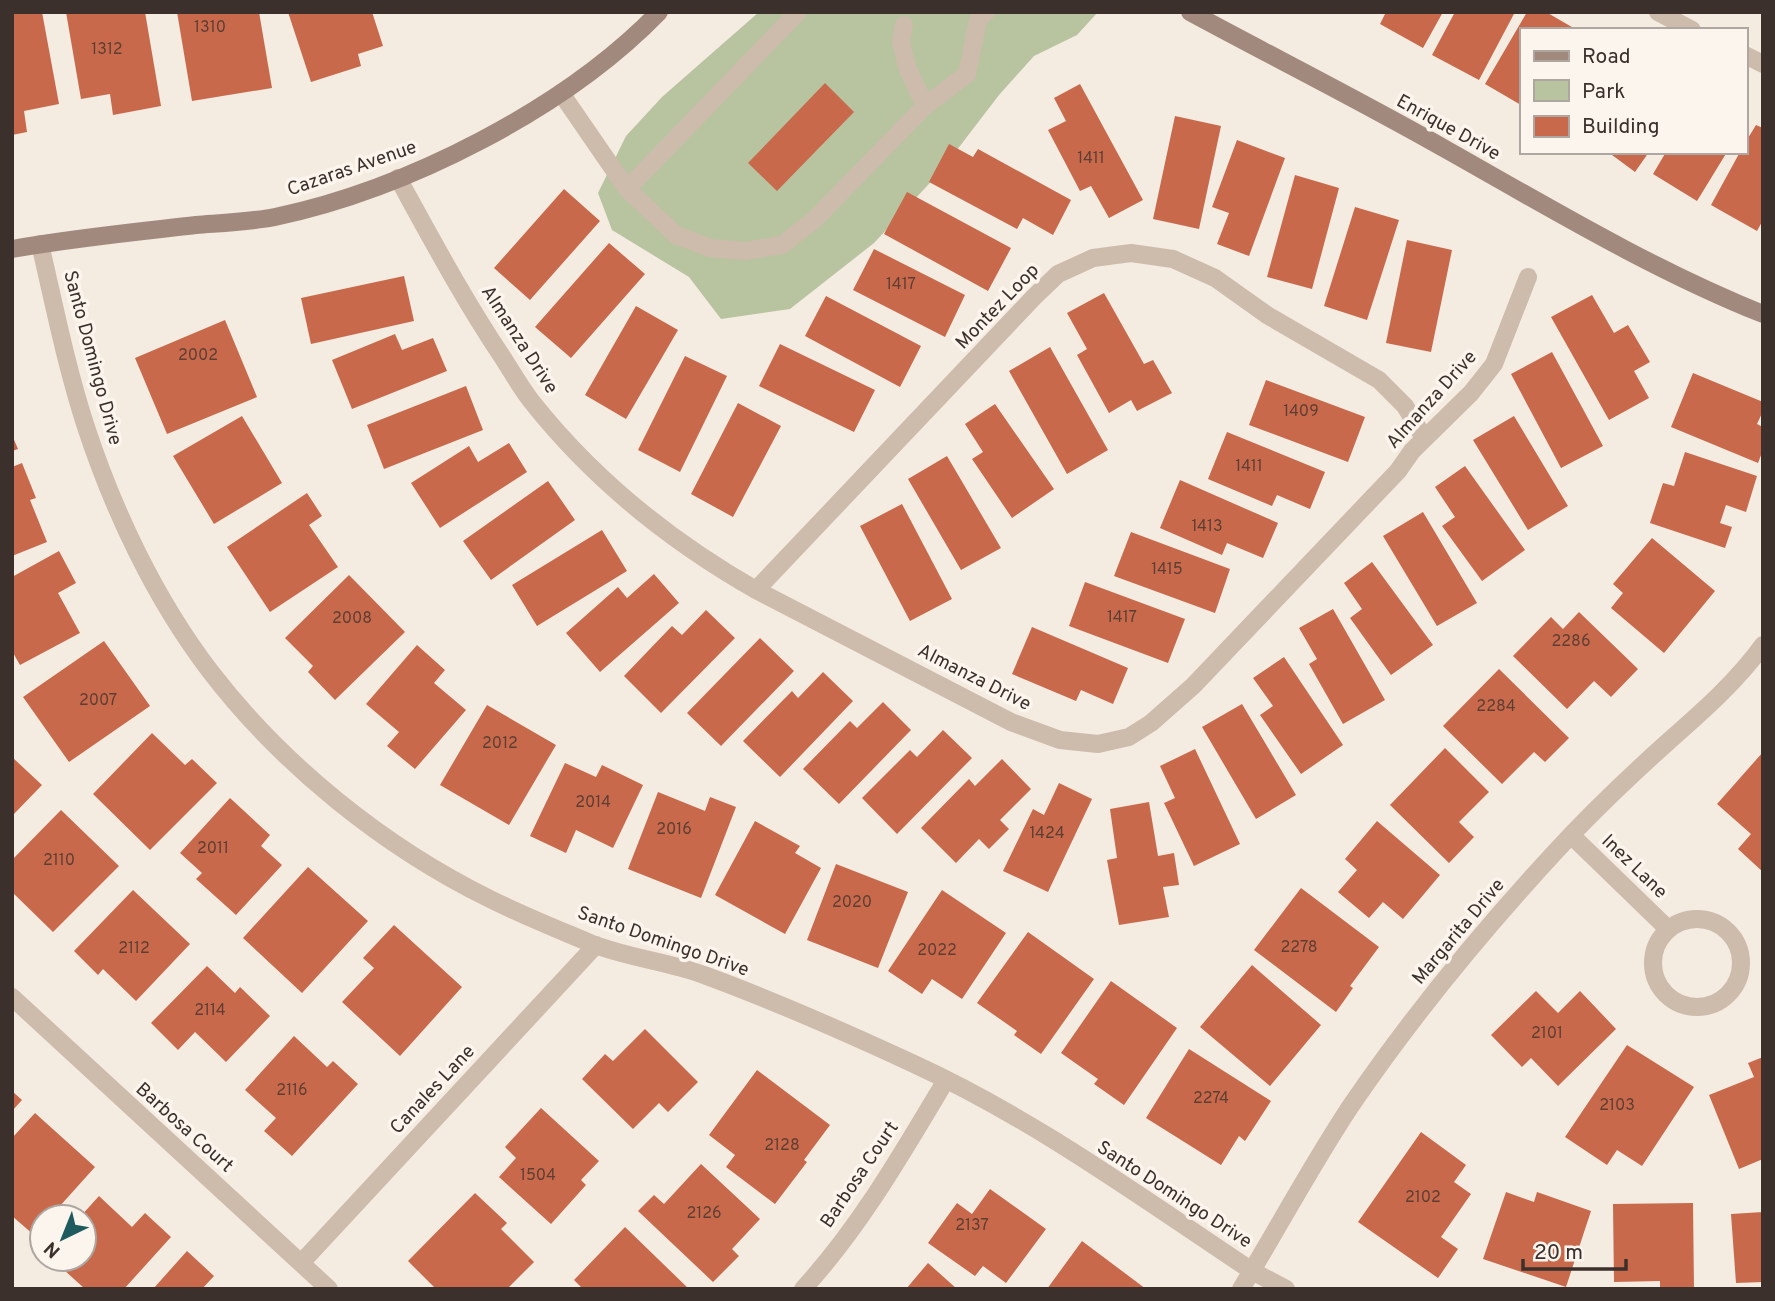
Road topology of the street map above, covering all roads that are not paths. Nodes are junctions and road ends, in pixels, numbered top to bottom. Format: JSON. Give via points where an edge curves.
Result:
{"nodes":[{"id":1,"x":659,"y":12,"type":"edge"},
{"id":2,"x":798,"y":12,"type":"edge"},
{"id":3,"x":986,"y":12,"type":"edge"},
{"id":4,"x":1190,"y":12,"type":"edge"},
{"id":5,"x":1658,"y":12,"type":"edge"},
{"id":6,"x":904,"y":25,"type":"dead end"},
{"id":7,"x":1688,"y":28,"type":"edge"},
{"id":8,"x":1747,"y":56,"type":"edge"},
{"id":9,"x":1763,"y":64,"type":"edge"},
{"id":10,"x":561,"y":93,"type":"junction"},
{"id":11,"x":925,"y":106,"type":"junction"},
{"id":12,"x":398,"y":177,"type":"junction"},
{"id":13,"x":627,"y":189,"type":"junction"},
{"id":14,"x":40,"y":244,"type":"junction"},
{"id":15,"x":12,"y":249,"type":"edge"},
{"id":16,"x":1528,"y":277,"type":"dead end"},
{"id":17,"x":1763,"y":314,"type":"edge"},
{"id":18,"x":1424,"y":438,"type":"junction"},
{"id":19,"x":756,"y":590,"type":"junction"},
{"id":20,"x":1763,"y":645,"type":"edge"},
{"id":21,"x":1572,"y":835,"type":"junction"},
{"id":22,"x":1668,"y":929,"type":"junction"},
{"id":23,"x":596,"y":945,"type":"junction"},
{"id":24,"x":12,"y":998,"type":"edge"},
{"id":25,"x":946,"y":1080,"type":"junction"},
{"id":26,"x":301,"y":1263,"type":"junction"},
{"id":27,"x":1252,"y":1271,"type":"junction"},
{"id":28,"x":329,"y":1289,"type":"edge"},
{"id":29,"x":803,"y":1289,"type":"edge"},
{"id":30,"x":1241,"y":1289,"type":"edge"},
{"id":31,"x":1286,"y":1289,"type":"edge"}],
"edges":[{"from":1,"to":10,"type":"street","name":"Cazaras Avenue","via":[[592,73]]},
{"from":2,"to":13,"type":"street"},
{"from":3,"to":11,"type":"street","via":[[978,20],[967,74]]},
{"from":4,"to":17,"type":"street","name":"Enrique Drive","via":[[1580,226]]},
{"from":5,"to":7,"type":"street"},
{"from":6,"to":11,"type":"street","via":[[901,42],[907,67]]},
{"from":8,"to":9,"type":"street"},
{"from":10,"to":12,"type":"street","name":"Cazaras Avenue","via":[[512,124]]},
{"from":10,"to":13,"type":"street"},
{"from":11,"to":13,"type":"street","via":[[816,219],[782,245],[710,248],[676,236]]},
{"from":12,"to":14,"type":"street","name":"Cazaras Avenue","via":[[274,217]]},
{"from":12,"to":19,"type":"street","name":"Almanza Drive","via":[[488,336],[531,401],[634,509]]},
{"from":14,"to":15,"type":"street","name":"Cazaras Avenue"},
{"from":14,"to":23,"type":"street","name":"Santo Domingo Drive","via":[[85,423],[110,490],[137,551],[209,670],[283,753],[349,811],[488,898]]},
{"from":16,"to":18,"type":"street","name":"Almanza Drive","via":[[1494,364]]},
{"from":18,"to":19,"type":"street","name":"Almanza Drive","via":[[1193,686],[1129,737],[1098,744],[1060,740],[1011,722]]},
{"from":18,"to":19,"type":"street","name":"Montez Loop","via":[[1405,406],[1379,380],[1267,315],[1215,278],[1163,257],[1131,253],[1093,258],[1058,274],[1034,297]]},
{"from":20,"to":21,"type":"street","name":"Margarita Drive","via":[[1709,706]]},
{"from":21,"to":22,"type":"street","name":"Inez Lane"},
{"from":21,"to":27,"type":"street","name":"Margarita Drive","via":[[1454,967],[1397,1041],[1302,1183]]},
{"from":22,"to":22,"type":"street","name":"Inez Lane","via":[[1681,921],[1704,920],[1726,929],[1741,955],[1736,986],[1726,997],[1714,1004],[1686,1006],[1663,992],[1652,966],[1659,940]]},
{"from":23,"to":25,"type":"street","name":"Santo Domingo Drive","via":[[701,974]]},
{"from":23,"to":26,"type":"street","name":"Canales Lane"},
{"from":24,"to":26,"type":"street","name":"Barbosa Court"},
{"from":25,"to":27,"type":"street","name":"Santo Domingo Drive","via":[[1017,1117]]},
{"from":25,"to":29,"type":"street","name":"Barbosa Court","via":[[851,1229]]},
{"from":26,"to":28,"type":"street","name":"Barbosa Court"},
{"from":27,"to":30,"type":"street","name":"Margarita Drive"},
{"from":27,"to":31,"type":"street","name":"Santo Domingo Drive"}]}
